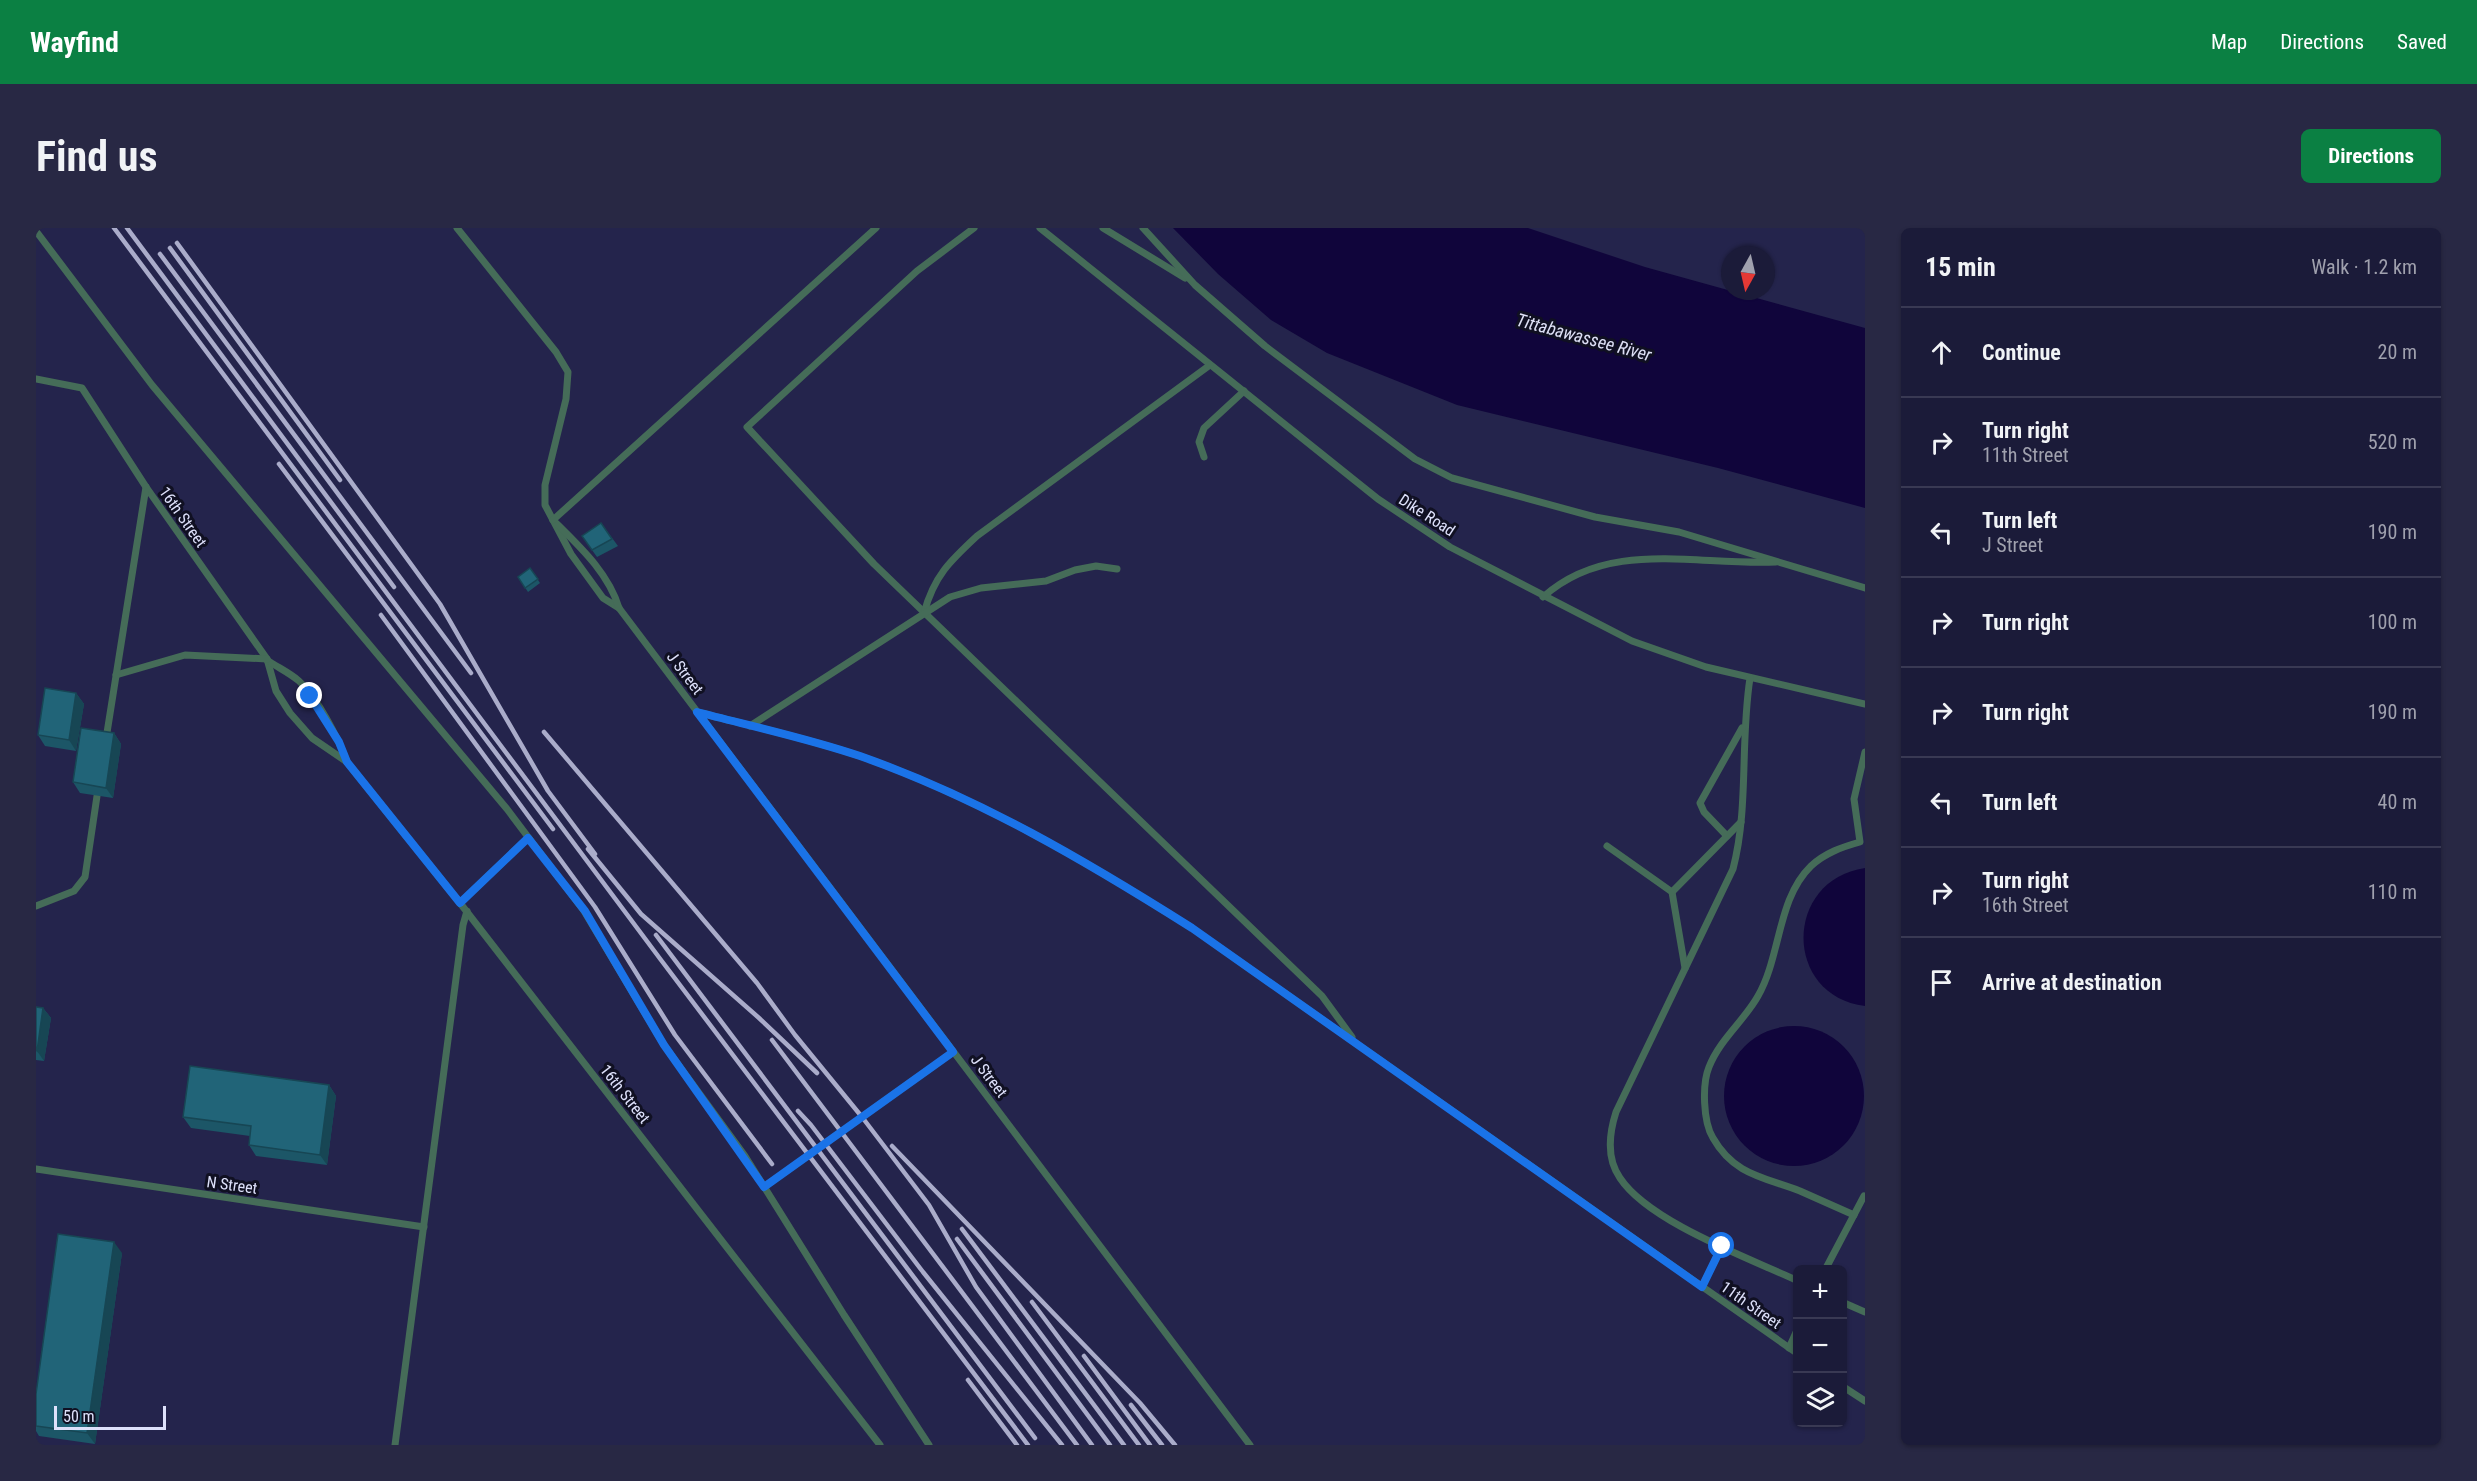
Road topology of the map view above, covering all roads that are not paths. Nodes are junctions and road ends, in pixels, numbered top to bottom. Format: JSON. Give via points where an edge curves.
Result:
{"nodes":[{"id":1,"x":457,"y":228,"type":"edge"},
{"id":2,"x":876,"y":228,"type":"edge"},
{"id":3,"x":974,"y":228,"type":"edge"},
{"id":4,"x":1040,"y":228,"type":"edge"},
{"id":5,"x":1103,"y":228,"type":"edge"},
{"id":6,"x":1143,"y":228,"type":"edge"},
{"id":7,"x":36,"y":231,"type":"edge"},
{"id":8,"x":1195,"y":285,"type":"junction"},
{"id":9,"x":1210,"y":365,"type":"junction"},
{"id":10,"x":36,"y":379,"type":"edge"},
{"id":11,"x":1244,"y":391,"type":"junction"},
{"id":12,"x":1204,"y":457,"type":"dead end"},
{"id":13,"x":146,"y":487,"type":"junction"},
{"id":14,"x":553,"y":520,"type":"junction"},
{"id":15,"x":1781,"y":562,"type":"junction"},
{"id":16,"x":1117,"y":569,"type":"dead end"},
{"id":17,"x":1865,"y":588,"type":"edge"},
{"id":18,"x":1543,"y":597,"type":"junction"},
{"id":19,"x":619,"y":608,"type":"junction"},
{"id":20,"x":924,"y":613,"type":"junction"},
{"id":21,"x":267,"y":659,"type":"junction"},
{"id":22,"x":116,"y":675,"type":"junction"},
{"id":23,"x":1750,"y":678,"type":"junction"},
{"id":24,"x":1865,"y":704,"type":"edge"},
{"id":25,"x":697,"y":712,"type":"junction"},
{"id":26,"x":750,"y":726,"type":"junction"},
{"id":27,"x":1743,"y":727,"type":"junction"},
{"id":28,"x":105,"y":741,"type":"edge"},
{"id":29,"x":1865,"y":752,"type":"edge"},
{"id":30,"x":347,"y":762,"type":"junction"},
{"id":31,"x":97,"y":796,"type":"edge"},
{"id":32,"x":1741,"y":822,"type":"junction"},
{"id":33,"x":1727,"y":836,"type":"junction"},
{"id":34,"x":528,"y":838,"type":"junction"},
{"id":35,"x":1862,"y":843,"type":"edge"},
{"id":36,"x":1607,"y":846,"type":"dead end"},
{"id":37,"x":1672,"y":892,"type":"junction"},
{"id":38,"x":460,"y":903,"type":"junction"},
{"id":39,"x":36,"y":906,"type":"edge"},
{"id":40,"x":467,"y":912,"type":"junction"},
{"id":41,"x":1685,"y":968,"type":"junction"},
{"id":42,"x":1356,"y":1042,"type":"junction"},
{"id":43,"x":953,"y":1052,"type":"junction"},
{"id":44,"x":36,"y":1169,"type":"edge"},
{"id":45,"x":764,"y":1187,"type":"junction"},
{"id":46,"x":1864,"y":1196,"type":"edge"},
{"id":47,"x":1854,"y":1215,"type":"junction"},
{"id":48,"x":424,"y":1227,"type":"junction"},
{"id":49,"x":1722,"y":1246,"type":"junction"},
{"id":50,"x":1827,"y":1265,"type":"edge"},
{"id":51,"x":1793,"y":1279,"type":"edge"},
{"id":52,"x":1702,"y":1287,"type":"junction"},
{"id":53,"x":1847,"y":1304,"type":"edge"},
{"id":54,"x":1865,"y":1312,"type":"edge"},
{"id":55,"x":1793,"y":1338,"type":"edge"},
{"id":56,"x":1789,"y":1348,"type":"junction"},
{"id":57,"x":1793,"y":1351,"type":"edge"},
{"id":58,"x":1847,"y":1389,"type":"edge"},
{"id":59,"x":1865,"y":1401,"type":"edge"},
{"id":60,"x":395,"y":1445,"type":"edge"},
{"id":61,"x":879,"y":1445,"type":"edge"},
{"id":62,"x":929,"y":1445,"type":"edge"},
{"id":63,"x":1250,"y":1445,"type":"edge"}],
"edges":[{"from":1,"to":14,"type":"lane","name":"J Street","via":[[568,372],[566,399],[545,485],[545,505]]},
{"from":2,"to":14,"type":"lane"},
{"from":3,"to":20,"type":"lane","via":[[917,271],[747,427]]},
{"from":4,"to":9,"type":"lane","name":"Dike Road"},
{"from":5,"to":8,"type":"lane"},
{"from":6,"to":8,"type":"lane"},
{"from":7,"to":34,"type":"lane","via":[[152,385]]},
{"from":8,"to":15,"type":"lane","via":[[1265,346],[1356,416],[1415,459],[1452,478],[1595,517],[1679,532]]},
{"from":9,"to":11,"type":"lane","name":"Dike Road"},
{"from":9,"to":20,"type":"lane","via":[[977,536],[950,562],[930,590]]},
{"from":10,"to":13,"type":"lane","name":"16th Street","via":[[82,388]]},
{"from":11,"to":12,"type":"lane","via":[[1204,428],[1199,442]]},
{"from":11,"to":18,"type":"lane","name":"Dike Road","via":[[1378,499],[1450,547]]},
{"from":13,"to":21,"type":"lane","name":"16th Street"},
{"from":13,"to":22,"type":"lane"},
{"from":14,"to":19,"type":"lane","name":"J Street","via":[[581,547],[613,589]]},
{"from":14,"to":19,"type":"lane","name":"J Street","via":[[571,554],[603,598]]},
{"from":15,"to":17,"type":"lane"},
{"from":15,"to":18,"type":"lane","via":[[1618,562],[1580,571]]},
{"from":16,"to":20,"type":"lane","via":[[1096,566],[1046,581],[981,588],[950,597]]},
{"from":18,"to":23,"type":"lane","name":"Dike Road","via":[[1632,641]]},
{"from":19,"to":25,"type":"lane","name":"J Street"},
{"from":20,"to":26,"type":"lane"},
{"from":20,"to":42,"type":"lane","via":[[1322,996]]},
{"from":21,"to":22,"type":"lane","via":[[185,655]]},
{"from":21,"to":30,"type":"lane","name":"16th Street","via":[[299,681],[339,742]]},
{"from":21,"to":30,"type":"lane","name":"16th Street","via":[[276,691],[290,713],[312,738]]},
{"from":22,"to":28,"type":"lane"},
{"from":23,"to":24,"type":"lane","name":"Dike Road"},
{"from":23,"to":27,"type":"lane"},
{"from":25,"to":26,"type":"lane","name":"11th Street"},
{"from":25,"to":43,"type":"lane","name":"J Street"},
{"from":26,"to":42,"type":"lane","name":"11th Street","via":[[859,756],[1014,822],[1192,928]]},
{"from":27,"to":32,"type":"lane"},
{"from":27,"to":33,"type":"lane","via":[[1700,802],[1704,812]]},
{"from":29,"to":35,"type":"lane","via":[[1854,798]]},
{"from":30,"to":38,"type":"lane","name":"16th Street"},
{"from":31,"to":39,"type":"lane","via":[[85,877],[74,891]]},
{"from":32,"to":33,"type":"lane"},
{"from":32,"to":41,"type":"lane","via":[[1733,869]]},
{"from":33,"to":37,"type":"lane"},
{"from":34,"to":38,"type":"lane"},
{"from":34,"to":45,"type":"lane","via":[[585,911],[664,1045]]},
{"from":35,"to":47,"type":"lane","via":[[1834,850],[1811,866],[1795,888],[1758,995],[1728,1034],[1709,1068],[1704,1100],[1712,1137],[1734,1164],[1761,1179]]},
{"from":36,"to":37,"type":"lane"},
{"from":37,"to":41,"type":"lane"},
{"from":38,"to":40,"type":"lane","name":"16th Street"},
{"from":40,"to":48,"type":"lane"},
{"from":40,"to":61,"type":"lane","name":"16th Street"},
{"from":41,"to":49,"type":"lane","via":[[1616,1112],[1610,1132],[1610,1155],[1620,1178],[1642,1200],[1669,1219]]},
{"from":42,"to":52,"type":"lane","name":"11th Street"},
{"from":43,"to":45,"type":"lane"},
{"from":43,"to":63,"type":"lane","name":"J Street"},
{"from":44,"to":48,"type":"lane","name":"N Street"},
{"from":45,"to":62,"type":"lane"},
{"from":46,"to":47,"type":"lane"},
{"from":47,"to":50,"type":"lane"},
{"from":48,"to":60,"type":"lane"},
{"from":49,"to":51,"type":"lane"},
{"from":49,"to":52,"type":"lane"},
{"from":52,"to":56,"type":"lane","name":"11th Street"},
{"from":53,"to":54,"type":"lane"},
{"from":55,"to":56,"type":"lane"},
{"from":56,"to":57,"type":"lane","name":"11th Street"},
{"from":58,"to":59,"type":"lane"}]}
